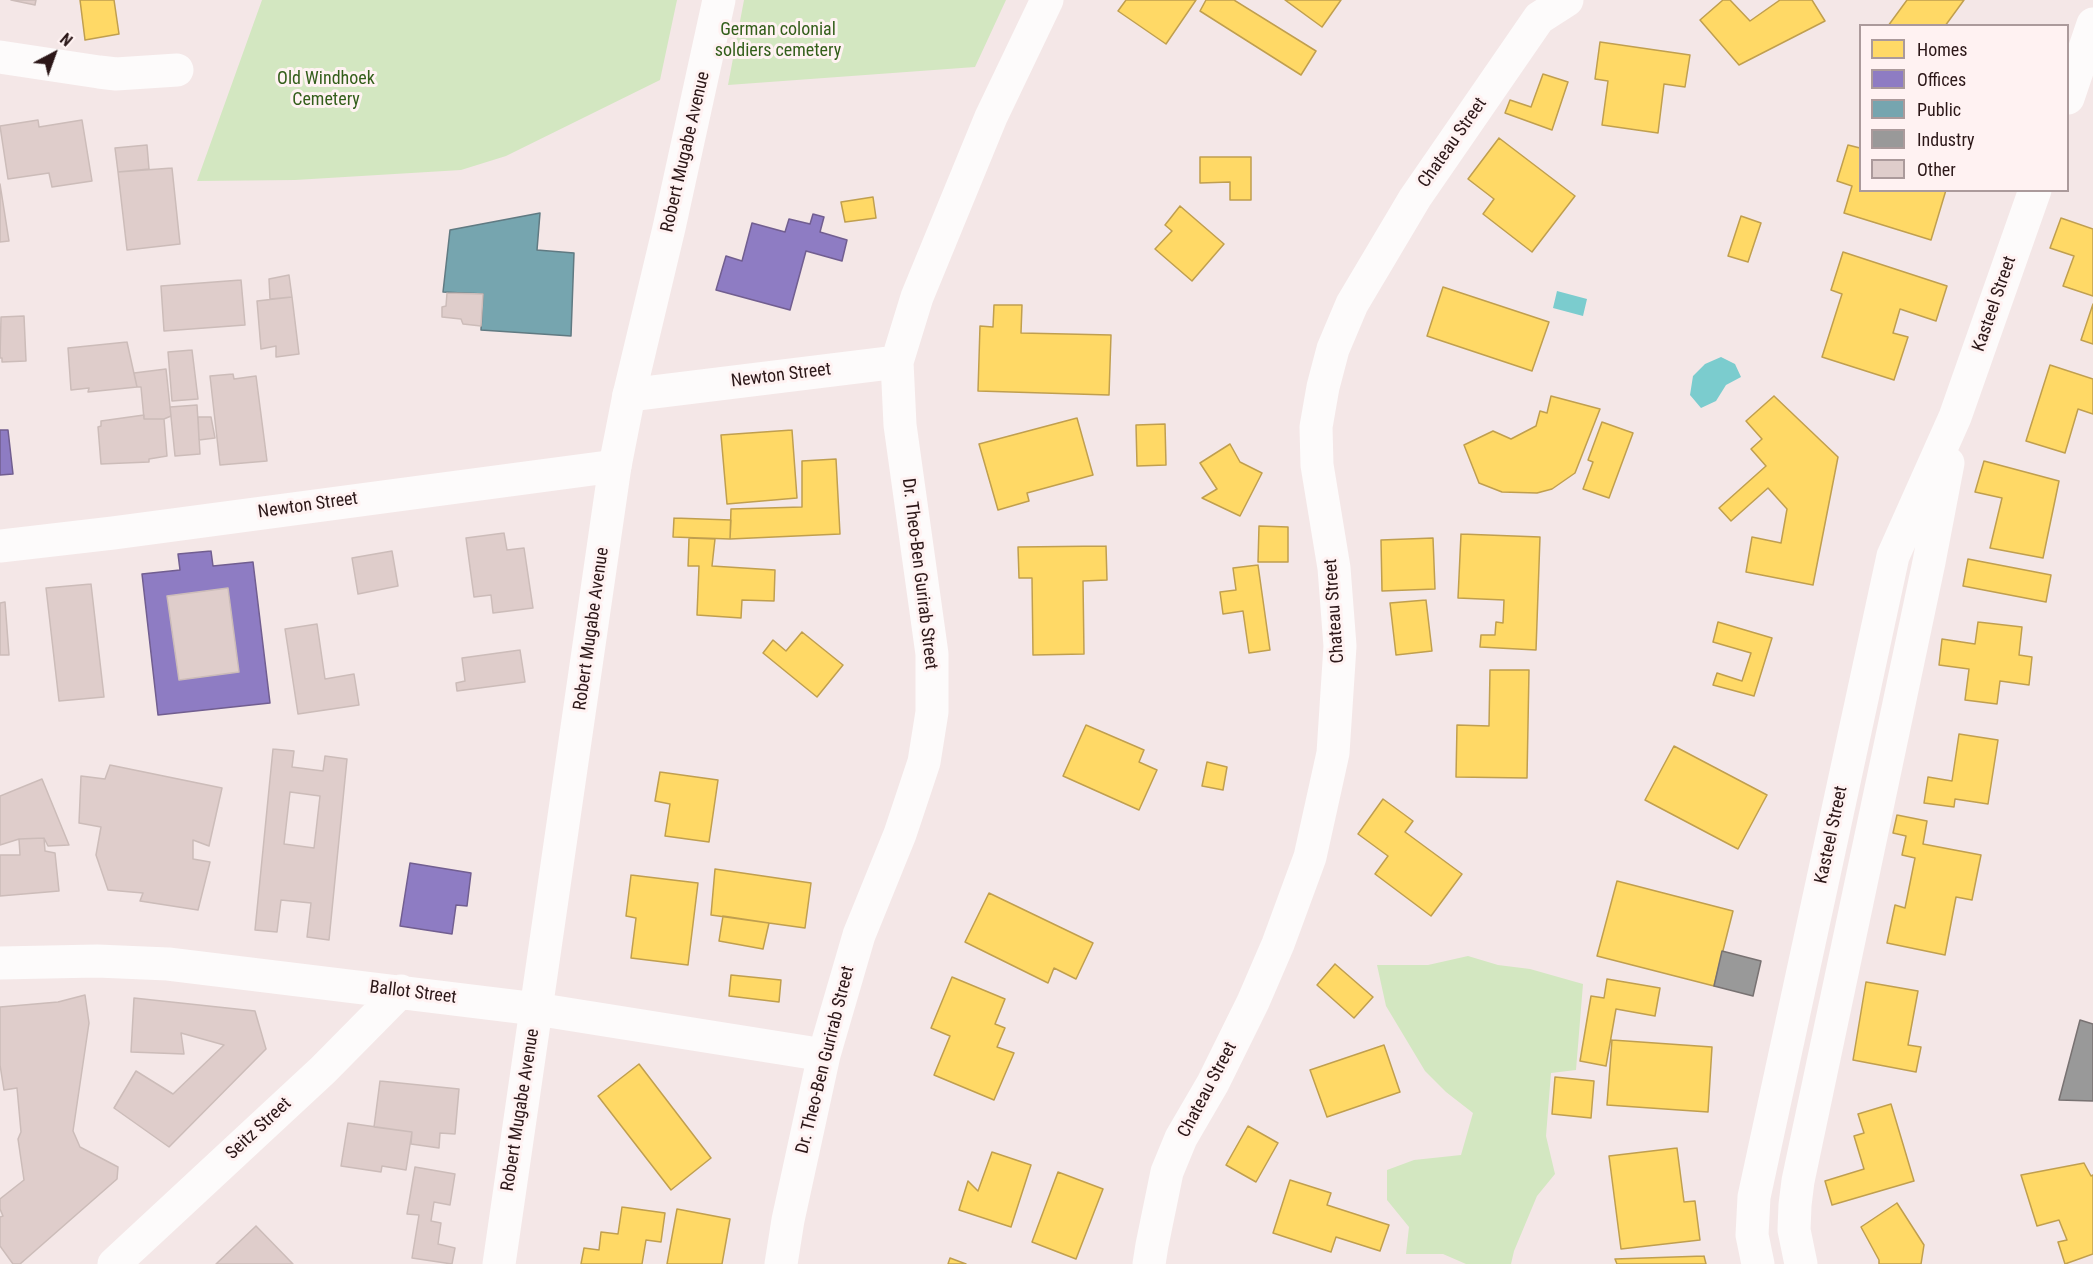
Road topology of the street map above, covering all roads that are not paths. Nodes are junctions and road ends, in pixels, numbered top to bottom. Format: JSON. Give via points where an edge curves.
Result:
{"nodes":[{"id":1,"x":719,"y":0,"type":"edge"},
{"id":2,"x":1047,"y":0,"type":"edge"},
{"id":3,"x":1567,"y":0,"type":"edge"},
{"id":4,"x":1529,"y":9,"type":"edge"},
{"id":5,"x":2093,"y":24,"type":"edge"},
{"id":6,"x":0,"y":57,"type":"edge"},
{"id":7,"x":177,"y":70,"type":"dead end"},
{"id":8,"x":2069,"y":92,"type":"edge"},
{"id":9,"x":2034,"y":192,"type":"edge"},
{"id":10,"x":897,"y":362,"type":"junction"},
{"id":11,"x":629,"y":395,"type":"junction"},
{"id":12,"x":1955,"y":417,"type":"junction"},
{"id":13,"x":615,"y":466,"type":"junction"},
{"id":14,"x":0,"y":546,"type":"edge"},
{"id":15,"x":0,"y":963,"type":"edge"},
{"id":16,"x":401,"y":992,"type":"junction"},
{"id":17,"x":536,"y":1009,"type":"junction"},
{"id":18,"x":824,"y":1055,"type":"junction"},
{"id":19,"x":114,"y":1264,"type":"edge"},
{"id":20,"x":499,"y":1264,"type":"edge"},
{"id":21,"x":781,"y":1264,"type":"edge"},
{"id":22,"x":1149,"y":1264,"type":"edge"},
{"id":23,"x":1758,"y":1264,"type":"edge"},
{"id":24,"x":1801,"y":1264,"type":"edge"}],
"edges":[{"from":1,"to":11,"type":"street","name":"Robert Mugabe Avenue"},
{"from":2,"to":10,"type":"street","name":"Dr. Theo-Ben Gurirab Street","via":[[991,117],[917,297]]},
{"from":3,"to":4,"type":"street","name":"Chateau Street"},
{"from":4,"to":22,"type":"street","name":"Chateau Street","via":[[1352,304],[1333,350],[1316,427],[1317,465],[1334,568],[1340,646],[1333,753],[1310,857],[1278,944],[1167,1172]]},
{"from":5,"to":8,"type":"street"},
{"from":6,"to":7,"type":"street","via":[[116,74]]},
{"from":9,"to":12,"type":"street","name":"Kasteel Street"},
{"from":10,"to":11,"type":"street","name":"Newton Street"},
{"from":10,"to":18,"type":"street","name":"Dr. Theo-Ben Gurirab Street","via":[[900,425],[932,654],[932,712],[924,762],[859,935]]},
{"from":11,"to":13,"type":"street","name":"Robert Mugabe Avenue"},
{"from":12,"to":23,"type":"street","name":"Kasteel Street","via":[[1893,556],[1754,1197],[1752,1235]]},
{"from":12,"to":24,"type":"street","name":"Kasteel Street","via":[[1931,550],[1798,1181],[1794,1230]]},
{"from":13,"to":14,"type":"street","name":"Newton Street"},
{"from":13,"to":17,"type":"street","name":"Robert Mugabe Avenue"},
{"from":15,"to":16,"type":"street","name":"Ballot Street","via":[[168,964]]},
{"from":16,"to":17,"type":"street","name":"Ballot Street"},
{"from":16,"to":19,"type":"street","name":"Seitz Street"},
{"from":17,"to":18,"type":"street","name":"Ballot Street"},
{"from":17,"to":20,"type":"street","name":"Robert Mugabe Avenue"},
{"from":18,"to":21,"type":"street","name":"Dr. Theo-Ben Gurirab Street"}]}
